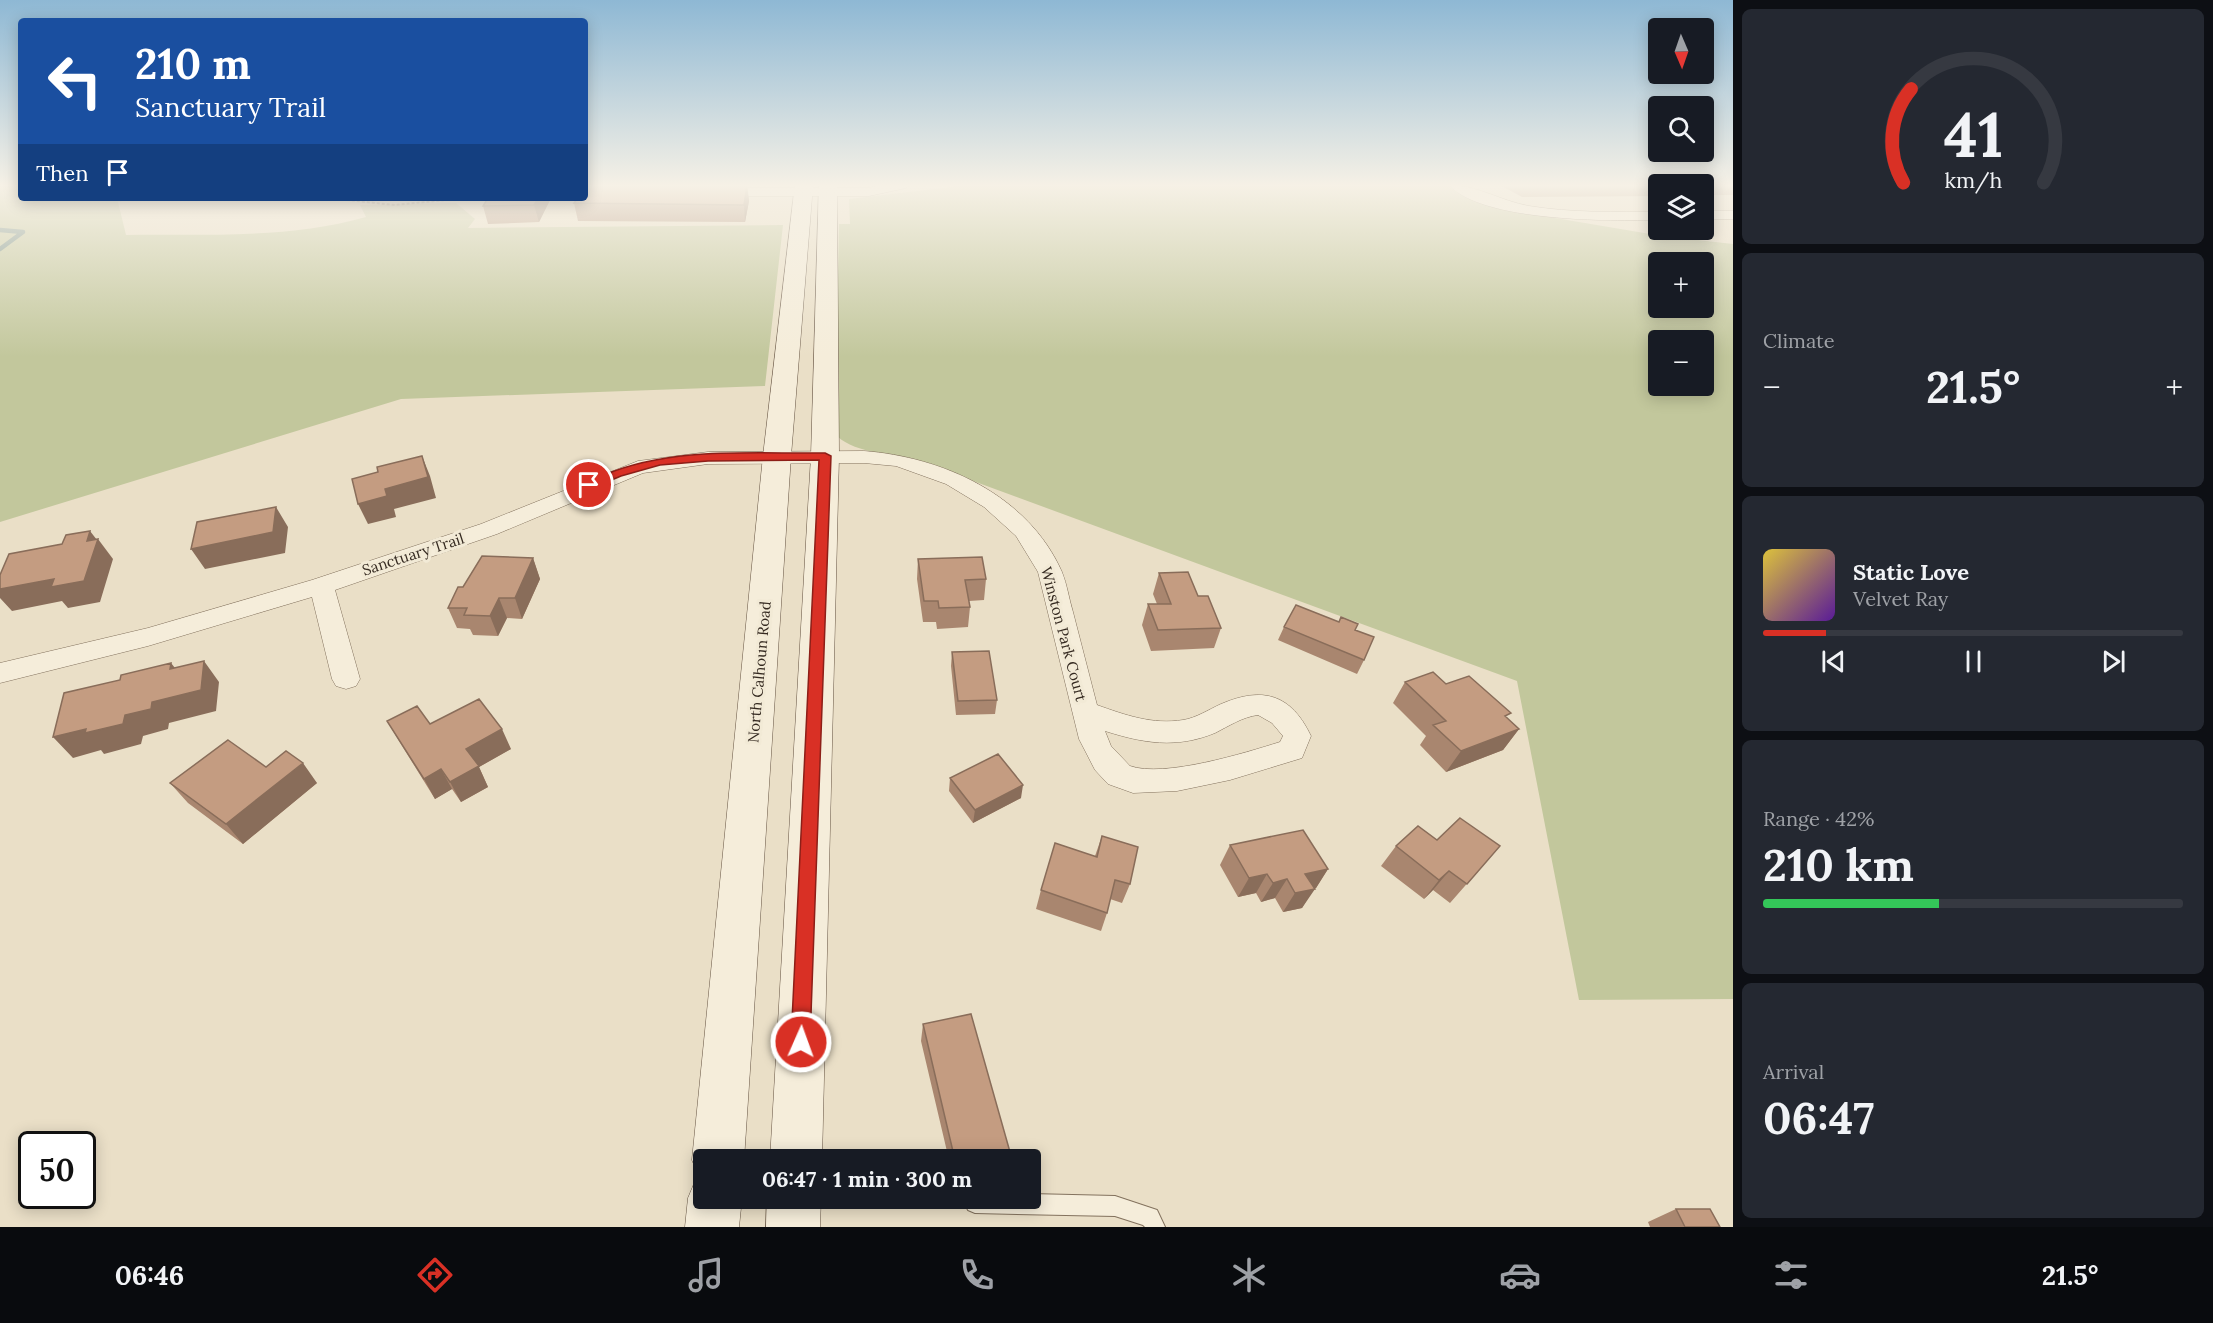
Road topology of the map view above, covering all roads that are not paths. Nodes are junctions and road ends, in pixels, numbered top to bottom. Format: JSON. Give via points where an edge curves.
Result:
{"nodes":[{"id":1,"x":808,"y":242,"type":"edge"},
{"id":2,"x":818,"y":242,"type":"edge"},
{"id":3,"x":777,"y":456,"type":"junction"},
{"id":4,"x":825,"y":456,"type":"junction"},
{"id":5,"x":321,"y":586,"type":"junction"},
{"id":6,"x":0,"y":673,"type":"edge"},
{"id":7,"x":346,"y":679,"type":"dead end"},
{"id":8,"x":1085,"y":712,"type":"junction"},
{"id":9,"x":719,"y":1149,"type":"edge"},
{"id":10,"x":796,"y":1149,"type":"edge"},
{"id":11,"x":1041,"y":1204,"type":"edge"},
{"id":12,"x":714,"y":1209,"type":"edge"},
{"id":13,"x":794,"y":1209,"type":"edge"},
{"id":14,"x":712,"y":1227,"type":"edge"},
{"id":15,"x":793,"y":1227,"type":"edge"},
{"id":16,"x":1155,"y":1227,"type":"edge"}],
"edges":[{"from":1,"to":3,"type":"main road","name":"North Calhoun Road"},
{"from":2,"to":4,"type":"main road"},
{"from":3,"to":4,"type":"street","name":"Sanctuary Trail"},
{"from":3,"to":5,"type":"street","name":"Sanctuary Trail","via":[[682,459],[638,467],[489,529]]},
{"from":3,"to":9,"type":"main road","name":"North Calhoun Road"},
{"from":4,"to":8,"type":"street","name":"Winston Park Court","via":[[885,458],[932,469],[973,489],[1025,531],[1050,572]]},
{"from":4,"to":10,"type":"main road"},
{"from":5,"to":6,"type":"street","name":"Sanctuary Trail","via":[[148,637]]},
{"from":5,"to":7,"type":"street"},
{"from":8,"to":8,"type":"street","name":"Winston Park Court","via":[[1103,761],[1121,777],[1136,781],[1177,779],[1271,757],[1292,750],[1297,736],[1291,722],[1260,704],[1242,706],[1197,728],[1169,733],[1120,726]]},
{"from":11,"to":16,"type":"lane","via":[[1115,1206],[1150,1217]]},
{"from":12,"to":14,"type":"main road"},
{"from":13,"to":15,"type":"main road"}]}
